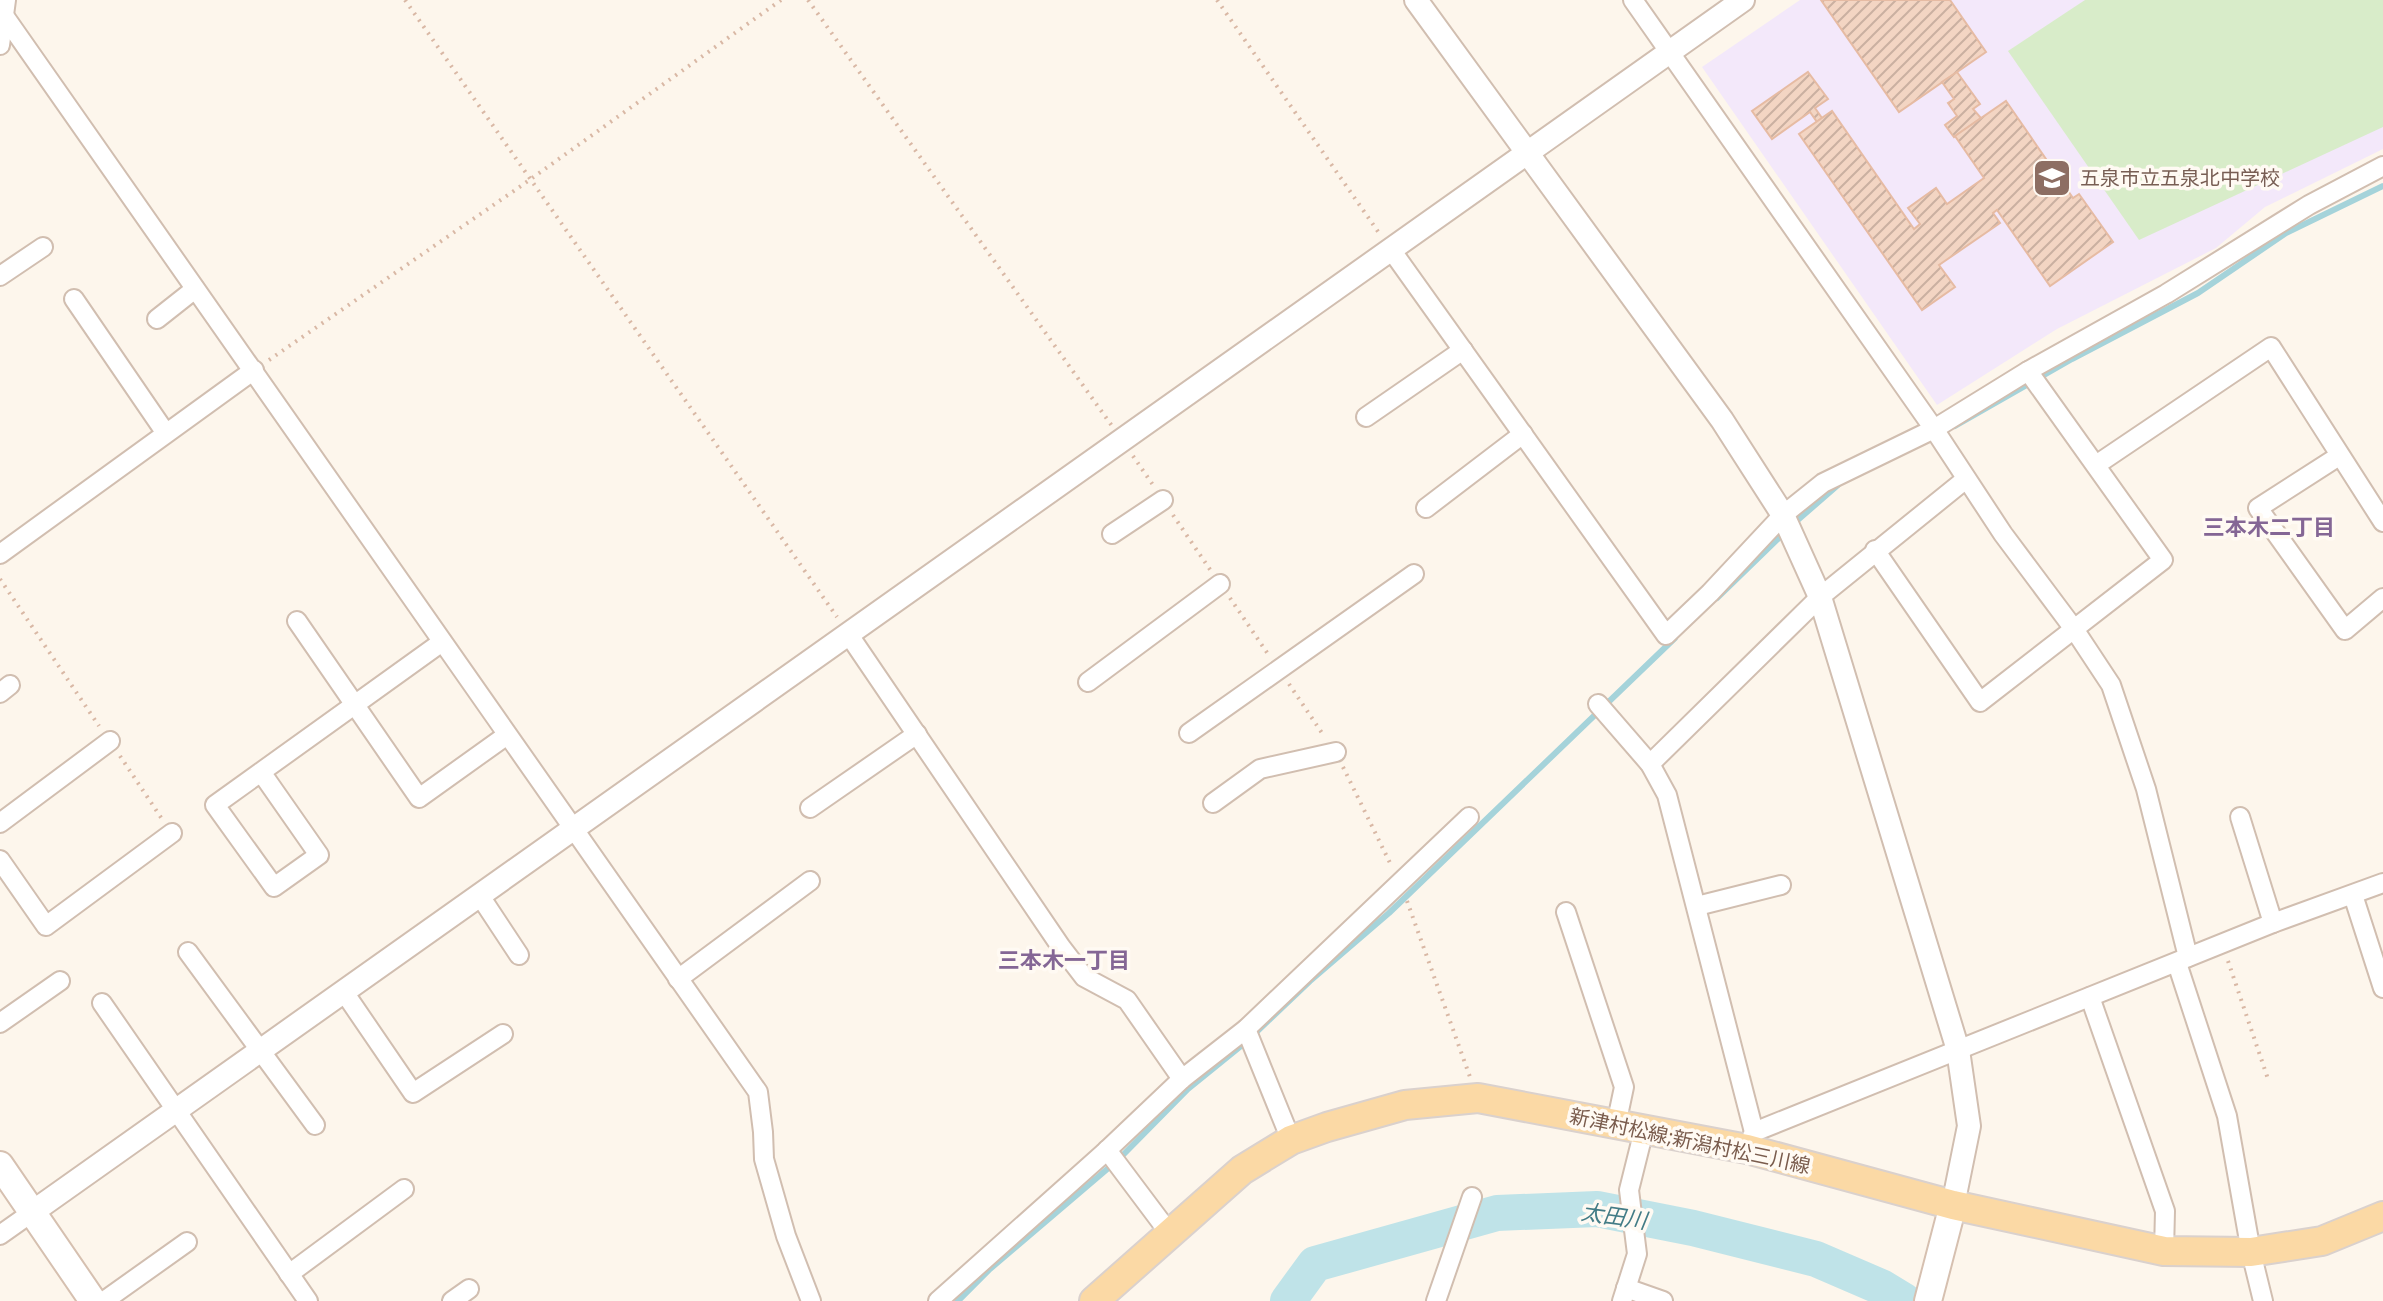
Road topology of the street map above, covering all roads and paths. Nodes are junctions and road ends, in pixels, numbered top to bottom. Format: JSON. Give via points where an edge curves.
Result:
{"nodes":[{"id":1,"x":405,"y":0,"type":"edge"},
{"id":2,"x":781,"y":0,"type":"edge"},
{"id":3,"x":808,"y":0,"type":"edge"},
{"id":4,"x":1217,"y":0,"type":"edge"},
{"id":5,"x":1416,"y":0,"type":"edge"},
{"id":6,"x":1633,"y":0,"type":"edge"},
{"id":7,"x":1743,"y":0,"type":"edge"},
{"id":8,"x":5,"y":8,"type":"edge"},
{"id":9,"x":0,"y":45,"type":"edge"},
{"id":10,"x":1670,"y":52,"type":"junction"},
{"id":11,"x":1528,"y":155,"type":"junction"},
{"id":12,"x":2383,"y":166,"type":"edge"},
{"id":13,"x":529,"y":179,"type":"junction"},
{"id":14,"x":43,"y":247,"type":"dead end"},
{"id":15,"x":1392,"y":251,"type":"junction"},
{"id":16,"x":0,"y":276,"type":"edge"},
{"id":17,"x":195,"y":289,"type":"junction"},
{"id":18,"x":74,"y":299,"type":"dead end"},
{"id":19,"x":157,"y":319,"type":"dead end"},
{"id":20,"x":1463,"y":350,"type":"junction"},
{"id":21,"x":254,"y":370,"type":"junction"},
{"id":22,"x":2028,"y":371,"type":"junction"},
{"id":23,"x":1366,"y":417,"type":"dead end"},
{"id":24,"x":1934,"y":429,"type":"junction"},
{"id":25,"x":165,"y":432,"type":"junction"},
{"id":26,"x":1523,"y":434,"type":"junction"},
{"id":27,"x":1123,"y":441,"type":"junction"},
{"id":28,"x":2339,"y":456,"type":"junction"},
{"id":29,"x":2096,"y":465,"type":"junction"},
{"id":30,"x":1966,"y":479,"type":"junction"},
{"id":31,"x":1163,"y":500,"type":"dead end"},
{"id":32,"x":1426,"y":508,"type":"dead end"},
{"id":33,"x":1783,"y":515,"type":"junction"},
{"id":34,"x":2383,"y":522,"type":"edge"},
{"id":35,"x":1112,"y":534,"type":"dead end"},
{"id":36,"x":1875,"y":550,"type":"junction"},
{"id":37,"x":0,"y":554,"type":"edge"},
{"id":38,"x":1414,"y":574,"type":"dead end"},
{"id":39,"x":0,"y":579,"type":"edge"},
{"id":40,"x":1220,"y":584,"type":"dead end"},
{"id":41,"x":1820,"y":597,"type":"junction"},
{"id":42,"x":2383,"y":598,"type":"edge"},
{"id":43,"x":297,"y":621,"type":"dead end"},
{"id":44,"x":2074,"y":629,"type":"junction"},
{"id":45,"x":849,"y":635,"type":"junction"},
{"id":46,"x":442,"y":642,"type":"junction"},
{"id":47,"x":1088,"y":682,"type":"dead end"},
{"id":48,"x":355,"y":704,"type":"junction"},
{"id":49,"x":1598,"y":704,"type":"dead end"},
{"id":50,"x":1189,"y":733,"type":"dead end"},
{"id":51,"x":917,"y":734,"type":"junction"},
{"id":52,"x":507,"y":735,"type":"junction"},
{"id":53,"x":110,"y":741,"type":"junction"},
{"id":54,"x":1336,"y":752,"type":"dead end"},
{"id":55,"x":1650,"y":764,"type":"junction"},
{"id":56,"x":261,"y":772,"type":"junction"},
{"id":57,"x":1213,"y":803,"type":"dead end"},
{"id":58,"x":810,"y":808,"type":"dead end"},
{"id":59,"x":1469,"y":817,"type":"dead end"},
{"id":60,"x":2240,"y":817,"type":"dead end"},
{"id":61,"x":0,"y":823,"type":"edge"},
{"id":62,"x":573,"y":830,"type":"junction"},
{"id":63,"x":172,"y":833,"type":"joint"},
{"id":64,"x":0,"y":860,"type":"edge"},
{"id":65,"x":810,"y":881,"type":"dead end"},
{"id":66,"x":2383,"y":883,"type":"edge"},
{"id":67,"x":1781,"y":885,"type":"dead end"},
{"id":68,"x":1404,"y":891,"type":"dead end"},
{"id":69,"x":2353,"y":895,"type":"junction"},
{"id":70,"x":480,"y":896,"type":"junction"},
{"id":71,"x":1697,"y":906,"type":"junction"},
{"id":72,"x":1566,"y":912,"type":"dead end"},
{"id":73,"x":2273,"y":923,"type":"junction"},
{"id":74,"x":2222,"y":943,"type":"junction"},
{"id":75,"x":188,"y":952,"type":"dead end"},
{"id":76,"x":519,"y":955,"type":"dead end"},
{"id":77,"x":2182,"y":960,"type":"junction"},
{"id":78,"x":678,"y":979,"type":"junction"},
{"id":79,"x":60,"y":981,"type":"dead end"},
{"id":80,"x":2383,"y":988,"type":"edge"},
{"id":81,"x":344,"y":992,"type":"junction"},
{"id":82,"x":2090,"y":997,"type":"junction"},
{"id":83,"x":102,"y":1003,"type":"dead end"},
{"id":84,"x":0,"y":1023,"type":"edge"},
{"id":85,"x":1246,"y":1029,"type":"junction"},
{"id":86,"x":503,"y":1034,"type":"dead end"},
{"id":87,"x":1958,"y":1050,"type":"junction"},
{"id":88,"x":260,"y":1051,"type":"junction"},
{"id":89,"x":1182,"y":1079,"type":"junction"},
{"id":90,"x":2268,"y":1079,"type":"dead end"},
{"id":91,"x":1478,"y":1098,"type":"junction"},
{"id":92,"x":175,"y":1111,"type":"junction"},
{"id":93,"x":315,"y":1125,"type":"dead end"},
{"id":94,"x":1630,"y":1127,"type":"junction"},
{"id":95,"x":1291,"y":1140,"type":"junction"},
{"id":96,"x":1750,"y":1141,"type":"junction"},
{"id":97,"x":1107,"y":1150,"type":"junction"},
{"id":98,"x":0,"y":1165,"type":"edge"},
{"id":99,"x":404,"y":1189,"type":"dead end"},
{"id":100,"x":1472,"y":1197,"type":"dead end"},
{"id":101,"x":1953,"y":1205,"type":"junction"},
{"id":102,"x":34,"y":1211,"type":"junction"},
{"id":103,"x":2383,"y":1216,"type":"edge"},
{"id":104,"x":1170,"y":1234,"type":"junction"},
{"id":105,"x":0,"y":1235,"type":"edge"},
{"id":106,"x":187,"y":1242,"type":"dead end"},
{"id":107,"x":2164,"y":1251,"type":"junction"},
{"id":108,"x":2251,"y":1252,"type":"junction"},
{"id":109,"x":289,"y":1274,"type":"junction"},
{"id":110,"x":469,"y":1289,"type":"dead end"},
{"id":111,"x":1624,"y":1294,"type":"edge"},
{"id":112,"x":93,"y":1301,"type":"edge"},
{"id":113,"x":104,"y":1301,"type":"edge"},
{"id":114,"x":308,"y":1301,"type":"edge"},
{"id":115,"x":452,"y":1301,"type":"edge"},
{"id":116,"x":811,"y":1301,"type":"edge"},
{"id":117,"x":938,"y":1301,"type":"edge"},
{"id":118,"x":1094,"y":1301,"type":"edge"},
{"id":119,"x":1436,"y":1301,"type":"edge"},
{"id":120,"x":1663,"y":1301,"type":"edge"},
{"id":121,"x":1928,"y":1301,"type":"edge"},
{"id":122,"x":2263,"y":1301,"type":"edge"}],
"edges":[{"from":1,"to":13,"type":"path"},
{"from":2,"to":13,"type":"path"},
{"from":3,"to":27,"type":"path"},
{"from":4,"to":15,"type":"path"},
{"from":5,"to":11,"type":"street"},
{"from":6,"to":10,"type":"street"},
{"from":7,"to":10,"type":"street"},
{"from":8,"to":9,"type":"street"},
{"from":8,"to":17,"type":"street"},
{"from":10,"to":11,"type":"street"},
{"from":10,"to":24,"type":"street"},
{"from":11,"to":15,"type":"street"},
{"from":11,"to":33,"type":"street","via":[[1722,420]]},
{"from":12,"to":22,"type":"street"},
{"from":13,"to":21,"type":"path"},
{"from":13,"to":45,"type":"path"},
{"from":14,"to":16,"type":"street"},
{"from":15,"to":20,"type":"street"},
{"from":15,"to":27,"type":"street"},
{"from":17,"to":19,"type":"street"},
{"from":17,"to":21,"type":"street"},
{"from":18,"to":25,"type":"street"},
{"from":20,"to":23,"type":"street"},
{"from":20,"to":26,"type":"street"},
{"from":21,"to":25,"type":"street"},
{"from":21,"to":46,"type":"street"},
{"from":22,"to":24,"type":"street"},
{"from":22,"to":29,"type":"street"},
{"from":24,"to":30,"type":"street"},
{"from":24,"to":33,"type":"street","via":[[1823,483]]},
{"from":25,"to":37,"type":"street"},
{"from":26,"to":32,"type":"street"},
{"from":26,"to":33,"type":"street","via":[[1666,635]]},
{"from":27,"to":45,"type":"street"},
{"from":28,"to":29,"type":"street","via":[[2271,347]]},
{"from":28,"to":34,"type":"street"},
{"from":28,"to":42,"type":"street","via":[[2258,508],[2345,630]]},
{"from":29,"to":44,"type":"street","via":[[2163,560]]},
{"from":30,"to":36,"type":"street"},
{"from":30,"to":44,"type":"street"},
{"from":31,"to":35,"type":"street"},
{"from":33,"to":41,"type":"street"},
{"from":36,"to":41,"type":"street"},
{"from":36,"to":44,"type":"street","via":[[1980,702]]},
{"from":38,"to":50,"type":"street"},
{"from":39,"to":53,"type":"path"},
{"from":40,"to":47,"type":"street"},
{"from":41,"to":55,"type":"street"},
{"from":41,"to":87,"type":"street"},
{"from":43,"to":48,"type":"street"},
{"from":44,"to":77,"type":"street","via":[[2111,685],[2146,789]]},
{"from":45,"to":51,"type":"street"},
{"from":45,"to":62,"type":"street"},
{"from":46,"to":48,"type":"street"},
{"from":46,"to":52,"type":"street"},
{"from":48,"to":52,"type":"street","via":[[419,798]]},
{"from":48,"to":56,"type":"street"},
{"from":49,"to":55,"type":"street"},
{"from":51,"to":58,"type":"street"},
{"from":51,"to":89,"type":"street","via":[[1076,967],[1084,977],[1127,1000]]},
{"from":52,"to":62,"type":"street"},
{"from":53,"to":61,"type":"street"},
{"from":53,"to":63,"type":"path"},
{"from":54,"to":57,"type":"street","via":[[1260,769]]},
{"from":55,"to":71,"type":"street","via":[[1667,795]]},
{"from":56,"to":56,"type":"street","via":[[215,805],[274,887],[319,855]]},
{"from":59,"to":85,"type":"street"},
{"from":60,"to":73,"type":"street"},
{"from":62,"to":70,"type":"street"},
{"from":62,"to":78,"type":"street"},
{"from":63,"to":64,"type":"street","via":[[46,926]]},
{"from":65,"to":78,"type":"street"},
{"from":66,"to":69,"type":"street"},
{"from":67,"to":71,"type":"street"},
{"from":68,"to":91,"type":"path"},
{"from":69,"to":73,"type":"street"},
{"from":69,"to":80,"type":"street"},
{"from":70,"to":76,"type":"street"},
{"from":70,"to":81,"type":"street"},
{"from":71,"to":96,"type":"street"},
{"from":72,"to":94,"type":"street","via":[[1624,1087]]},
{"from":73,"to":74,"type":"street"},
{"from":74,"to":77,"type":"street"},
{"from":74,"to":90,"type":"path"},
{"from":75,"to":88,"type":"street"},
{"from":77,"to":82,"type":"street"},
{"from":77,"to":108,"type":"street","via":[[2227,1116]]},
{"from":78,"to":116,"type":"street","via":[[758,1092],[764,1159]]},
{"from":79,"to":84,"type":"street"},
{"from":81,"to":86,"type":"street","via":[[413,1093]]},
{"from":81,"to":88,"type":"street"},
{"from":82,"to":87,"type":"street"},
{"from":82,"to":107,"type":"street","via":[[2165,1211]]},
{"from":83,"to":92,"type":"street"},
{"from":85,"to":89,"type":"street"},
{"from":85,"to":95,"type":"street"},
{"from":87,"to":96,"type":"street"},
{"from":87,"to":101,"type":"street","via":[[1969,1126]]},
{"from":88,"to":92,"type":"street"},
{"from":88,"to":93,"type":"street"},
{"from":89,"to":97,"type":"street"},
{"from":91,"to":94,"type":"main road","name":"新津村松線;新潟村松三川線"},
{"from":91,"to":95,"type":"main road","name":"新津村松線;新潟村松三川線","via":[[1405,1105]]},
{"from":92,"to":102,"type":"street"},
{"from":92,"to":109,"type":"street"},
{"from":94,"to":96,"type":"main road","name":"新津村松線;新潟村松三川線"},
{"from":94,"to":111,"type":"street","via":[[1629,1190],[1637,1254]]},
{"from":95,"to":104,"type":"main road","name":"新津村松線;新潟村松三川線","via":[[1242,1170]]},
{"from":96,"to":101,"type":"main road","name":"新津村松線;新潟村松三川線"},
{"from":97,"to":104,"type":"street"},
{"from":97,"to":117,"type":"street"},
{"from":98,"to":102,"type":"main road"},
{"from":99,"to":109,"type":"street"},
{"from":100,"to":119,"type":"street"},
{"from":101,"to":107,"type":"main road","name":"新津村松線;新潟村松三川線"},
{"from":101,"to":121,"type":"main road"},
{"from":102,"to":105,"type":"street"},
{"from":102,"to":112,"type":"main road"},
{"from":103,"to":108,"type":"main road","name":"新津村松線;新潟村松三川線","via":[[2322,1241]]},
{"from":104,"to":118,"type":"main road","name":"新津村松線;新潟村松三川線"},
{"from":106,"to":113,"type":"street"},
{"from":107,"to":108,"type":"main road","name":"新津村松線;新潟村松三川線"},
{"from":108,"to":122,"type":"street"},
{"from":109,"to":114,"type":"street"},
{"from":110,"to":115,"type":"street"},
{"from":111,"to":120,"type":"street"}]}
